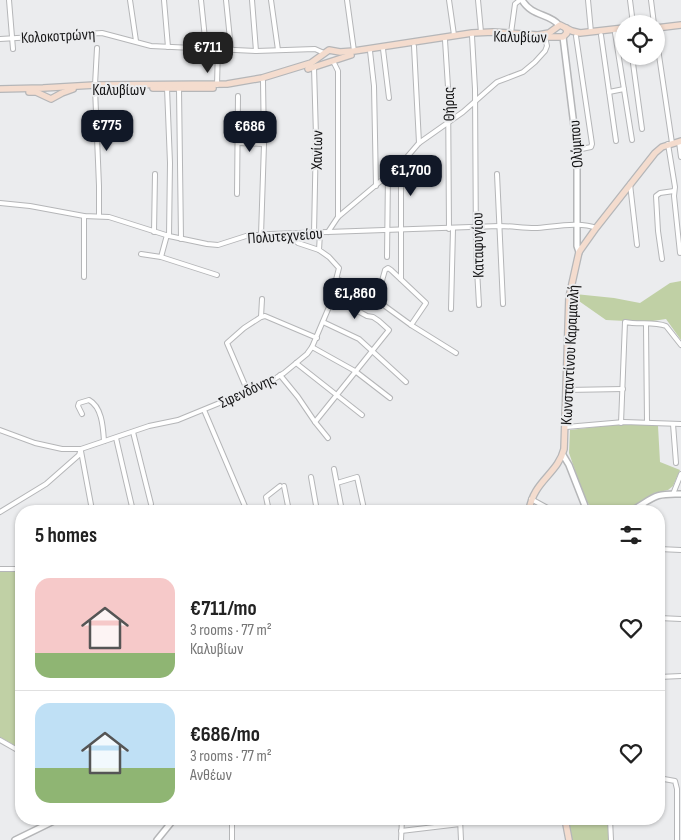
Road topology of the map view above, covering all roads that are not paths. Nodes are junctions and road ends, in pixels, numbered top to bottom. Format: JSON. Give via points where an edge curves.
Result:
{"nodes":[{"id":1,"x":9,"y":0,"type":"edge"},
{"id":2,"x":130,"y":0,"type":"edge"},
{"id":3,"x":164,"y":0,"type":"edge"},
{"id":4,"x":201,"y":0,"type":"edge"},
{"id":5,"x":226,"y":0,"type":"edge"},
{"id":6,"x":252,"y":0,"type":"edge"},
{"id":7,"x":271,"y":0,"type":"edge"},
{"id":8,"x":347,"y":0,"type":"edge"},
{"id":9,"x":449,"y":0,"type":"edge"},
{"id":10,"x":478,"y":0,"type":"edge"},
{"id":11,"x":521,"y":0,"type":"edge"},
{"id":12,"x":588,"y":0,"type":"edge"},
{"id":13,"x":630,"y":0,"type":"edge"},
{"id":14,"x":651,"y":0,"type":"edge"},
{"id":15,"x":632,"y":15,"type":"edge"},
{"id":16,"x":654,"y":15,"type":"edge"},
{"id":17,"x":665,"y":24,"type":"edge"},
{"id":18,"x":681,"y":24,"type":"edge"},
{"id":19,"x":557,"y":27,"type":"junction"},
{"id":20,"x":665,"y":27,"type":"edge"},
{"id":21,"x":566,"y":28,"type":"junction"},
{"id":22,"x":615,"y":31,"type":"edge"},
{"id":23,"x":481,"y":32,"type":"junction"},
{"id":24,"x":591,"y":32,"type":"junction"},
{"id":25,"x":511,"y":33,"type":"junction"},
{"id":26,"x":615,"y":33,"type":"edge"},
{"id":27,"x":601,"y":34,"type":"junction"},
{"id":28,"x":454,"y":35,"type":"junction"},
{"id":29,"x":472,"y":36,"type":"junction"},
{"id":30,"x":576,"y":36,"type":"junction"},
{"id":31,"x":545,"y":37,"type":"junction"},
{"id":32,"x":562,"y":37,"type":"junction"},
{"id":33,"x":13,"y":38,"type":"junction"},
{"id":34,"x":0,"y":39,"type":"edge"},
{"id":35,"x":445,"y":40,"type":"junction"},
{"id":36,"x":136,"y":42,"type":"junction"},
{"id":37,"x":414,"y":46,"type":"junction"},
{"id":38,"x":168,"y":47,"type":"junction"},
{"id":39,"x":97,"y":48,"type":"dead end"},
{"id":40,"x":206,"y":48,"type":"junction"},
{"id":41,"x":218,"y":48,"type":"junction"},
{"id":42,"x":13,"y":49,"type":"dead end"},
{"id":43,"x":231,"y":49,"type":"junction"},
{"id":44,"x":383,"y":49,"type":"junction"},
{"id":45,"x":278,"y":50,"type":"junction"},
{"id":46,"x":332,"y":50,"type":"junction"},
{"id":47,"x":256,"y":51,"type":"junction"},
{"id":48,"x":354,"y":51,"type":"junction"},
{"id":49,"x":370,"y":51,"type":"junction"},
{"id":50,"x":324,"y":53,"type":"junction"},
{"id":51,"x":332,"y":61,"type":"junction"},
{"id":52,"x":621,"y":65,"type":"edge"},
{"id":53,"x":633,"y":65,"type":"edge"},
{"id":54,"x":661,"y":65,"type":"edge"},
{"id":55,"x":314,"y":67,"type":"junction"},
{"id":56,"x":262,"y":81,"type":"junction"},
{"id":57,"x":217,"y":85,"type":"junction"},
{"id":58,"x":95,"y":87,"type":"junction"},
{"id":59,"x":51,"y":88,"type":"junction"},
{"id":60,"x":167,"y":88,"type":"junction"},
{"id":61,"x":179,"y":89,"type":"junction"},
{"id":62,"x":624,"y":89,"type":"junction"},
{"id":63,"x":0,"y":91,"type":"edge"},
{"id":64,"x":609,"y":92,"type":"junction"},
{"id":65,"x":56,"y":96,"type":"junction"},
{"id":66,"x":238,"y":96,"type":"dead end"},
{"id":67,"x":47,"y":98,"type":"junction"},
{"id":68,"x":389,"y":98,"type":"dead end"},
{"id":69,"x":474,"y":103,"type":"junction"},
{"id":70,"x":448,"y":123,"type":"junction"},
{"id":71,"x":642,"y":129,"type":"dead end"},
{"id":72,"x":632,"y":140,"type":"dead end"},
{"id":73,"x":616,"y":141,"type":"dead end"},
{"id":74,"x":238,"y":143,"type":"junction"},
{"id":75,"x":419,"y":143,"type":"junction"},
{"id":76,"x":675,"y":143,"type":"edge"},
{"id":77,"x":264,"y":144,"type":"junction"},
{"id":78,"x":577,"y":150,"type":"junction"},
{"id":79,"x":681,"y":157,"type":"edge"},
{"id":80,"x":402,"y":164,"type":"junction"},
{"id":81,"x":155,"y":174,"type":"dead end"},
{"id":82,"x":388,"y":174,"type":"junction"},
{"id":83,"x":497,"y":174,"type":"dead end"},
{"id":84,"x":630,"y":184,"type":"junction"},
{"id":85,"x":376,"y":186,"type":"junction"},
{"id":86,"x":674,"y":191,"type":"junction"},
{"id":87,"x":237,"y":194,"type":"dead end"},
{"id":88,"x":0,"y":204,"type":"edge"},
{"id":89,"x":84,"y":216,"type":"junction"},
{"id":90,"x":99,"y":216,"type":"junction"},
{"id":91,"x":338,"y":217,"type":"junction"},
{"id":92,"x":577,"y":225,"type":"junction"},
{"id":93,"x":499,"y":226,"type":"junction"},
{"id":94,"x":476,"y":227,"type":"junction"},
{"id":95,"x":596,"y":228,"type":"junction"},
{"id":96,"x":451,"y":229,"type":"junction"},
{"id":97,"x":388,"y":230,"type":"junction"},
{"id":98,"x":402,"y":230,"type":"junction"},
{"id":99,"x":154,"y":232,"type":"junction"},
{"id":100,"x":328,"y":232,"type":"junction"},
{"id":101,"x":314,"y":233,"type":"junction"},
{"id":102,"x":320,"y":233,"type":"junction"},
{"id":103,"x":287,"y":234,"type":"junction"},
{"id":104,"x":261,"y":235,"type":"junction"},
{"id":105,"x":168,"y":236,"type":"junction"},
{"id":106,"x":181,"y":239,"type":"junction"},
{"id":107,"x":637,"y":245,"type":"dead end"},
{"id":108,"x":319,"y":250,"type":"junction"},
{"id":109,"x":579,"y":252,"type":"junction"},
{"id":110,"x":680,"y":253,"type":"edge"},
{"id":111,"x":142,"y":254,"type":"dead end"},
{"id":112,"x":161,"y":257,"type":"junction"},
{"id":113,"x":387,"y":257,"type":"dead end"},
{"id":114,"x":662,"y":259,"type":"dead end"},
{"id":115,"x":217,"y":275,"type":"dead end"},
{"id":116,"x":84,"y":277,"type":"dead end"},
{"id":117,"x":337,"y":279,"type":"junction"},
{"id":118,"x":401,"y":279,"type":"junction"},
{"id":119,"x":332,"y":297,"type":"junction"},
{"id":120,"x":262,"y":299,"type":"dead end"},
{"id":121,"x":375,"y":299,"type":"junction"},
{"id":122,"x":503,"y":304,"type":"dead end"},
{"id":123,"x":479,"y":305,"type":"dead end"},
{"id":124,"x":451,"y":309,"type":"dead end"},
{"id":125,"x":261,"y":317,"type":"junction"},
{"id":126,"x":323,"y":322,"type":"junction"},
{"id":127,"x":411,"y":324,"type":"junction"},
{"id":128,"x":646,"y":324,"type":"junction"},
{"id":129,"x":317,"y":338,"type":"junction"},
{"id":130,"x":681,"y":345,"type":"edge"},
{"id":131,"x":312,"y":348,"type":"junction"},
{"id":132,"x":374,"y":351,"type":"junction"},
{"id":133,"x":456,"y":353,"type":"dead end"},
{"id":134,"x":296,"y":363,"type":"junction"},
{"id":135,"x":355,"y":371,"type":"junction"},
{"id":136,"x":280,"y":375,"type":"junction"},
{"id":137,"x":406,"y":382,"type":"dead end"},
{"id":138,"x":623,"y":389,"type":"junction"},
{"id":139,"x":567,"y":390,"type":"junction"},
{"id":140,"x":248,"y":392,"type":"junction"},
{"id":141,"x":336,"y":396,"type":"junction"},
{"id":142,"x":390,"y":398,"type":"dead end"},
{"id":143,"x":204,"y":410,"type":"junction"},
{"id":144,"x":82,"y":414,"type":"dead end"},
{"id":145,"x":362,"y":415,"type":"dead end"},
{"id":146,"x":316,"y":422,"type":"junction"},
{"id":147,"x":647,"y":422,"type":"junction"},
{"id":148,"x":621,"y":423,"type":"junction"},
{"id":149,"x":673,"y":424,"type":"junction"},
{"id":150,"x":681,"y":424,"type":"edge"},
{"id":151,"x":566,"y":427,"type":"junction"},
{"id":152,"x":0,"y":430,"type":"edge"},
{"id":153,"x":133,"y":432,"type":"junction"},
{"id":154,"x":116,"y":438,"type":"junction"},
{"id":155,"x":328,"y":438,"type":"dead end"},
{"id":156,"x":104,"y":441,"type":"junction"},
{"id":157,"x":81,"y":449,"type":"junction"},
{"id":158,"x":563,"y":455,"type":"junction"},
{"id":159,"x":676,"y":463,"type":"dead end"},
{"id":160,"x":334,"y":469,"type":"dead end"},
{"id":161,"x":681,"y":474,"type":"edge"},
{"id":162,"x":310,"y":477,"type":"dead end"},
{"id":163,"x":337,"y":483,"type":"junction"},
{"id":164,"x":673,"y":494,"type":"junction"},
{"id":165,"x":681,"y":494,"type":"edge"},
{"id":166,"x":531,"y":500,"type":"junction"},
{"id":167,"x":151,"y":504,"type":"dead end"},
{"id":168,"x":91,"y":505,"type":"edge"},
{"id":169,"x":132,"y":505,"type":"edge"},
{"id":170,"x":244,"y":505,"type":"edge"},
{"id":171,"x":268,"y":505,"type":"edge"},
{"id":172,"x":287,"y":505,"type":"edge"},
{"id":173,"x":316,"y":505,"type":"edge"},
{"id":174,"x":341,"y":505,"type":"edge"},
{"id":175,"x":363,"y":505,"type":"edge"},
{"id":176,"x":530,"y":505,"type":"edge"},
{"id":177,"x":541,"y":505,"type":"edge"},
{"id":178,"x":584,"y":505,"type":"edge"},
{"id":179,"x":640,"y":505,"type":"edge"},
{"id":180,"x":0,"y":512,"type":"edge"},
{"id":181,"x":665,"y":549,"type":"edge"},
{"id":182,"x":681,"y":550,"type":"edge"},
{"id":183,"x":0,"y":569,"type":"edge"},
{"id":184,"x":15,"y":569,"type":"edge"},
{"id":185,"x":665,"y":618,"type":"edge"},
{"id":186,"x":681,"y":619,"type":"edge"},
{"id":187,"x":681,"y":676,"type":"edge"},
{"id":188,"x":665,"y":677,"type":"edge"},
{"id":189,"x":0,"y":740,"type":"edge"},
{"id":190,"x":15,"y":749,"type":"edge"},
{"id":191,"x":665,"y":780,"type":"edge"},
{"id":192,"x":46,"y":825,"type":"edge"},
{"id":193,"x":169,"y":825,"type":"edge"},
{"id":194,"x":232,"y":825,"type":"edge"},
{"id":195,"x":402,"y":825,"type":"edge"},
{"id":196,"x":436,"y":825,"type":"edge"},
{"id":197,"x":460,"y":825,"type":"edge"},
{"id":198,"x":566,"y":825,"type":"edge"},
{"id":199,"x":610,"y":825,"type":"edge"},
{"id":200,"x":401,"y":831,"type":"junction"},
{"id":201,"x":15,"y":840,"type":"edge"},
{"id":202,"x":158,"y":840,"type":"edge"},
{"id":203,"x":232,"y":840,"type":"edge"},
{"id":204,"x":402,"y":840,"type":"edge"},
{"id":205,"x":461,"y":840,"type":"edge"},
{"id":206,"x":570,"y":840,"type":"edge"},
{"id":207,"x":610,"y":840,"type":"edge"},
{"id":208,"x":677,"y":840,"type":"edge"}],
"edges":[{"from":1,"to":33,"type":"street"},
{"from":2,"to":36,"type":"street"},
{"from":3,"to":38,"type":"street"},
{"from":4,"to":40,"type":"street"},
{"from":5,"to":43,"type":"street"},
{"from":6,"to":47,"type":"street"},
{"from":7,"to":45,"type":"street"},
{"from":8,"to":48,"type":"street"},
{"from":9,"to":28,"type":"street"},
{"from":10,"to":23,"type":"street"},
{"from":11,"to":19,"type":"street","via":[[529,9],[554,20]]},
{"from":11,"to":25,"type":"street","via":[[515,4]]},
{"from":12,"to":24,"type":"street"},
{"from":13,"to":15,"type":"street"},
{"from":14,"to":16,"type":"street"},
{"from":17,"to":18,"type":"main road"},
{"from":18,"to":20,"type":"main road"},
{"from":19,"to":21,"type":"main road","name":"Καλυβίων"},
{"from":19,"to":25,"type":"main road","name":"Καλυβίων","via":[[538,35]]},
{"from":19,"to":32,"type":"main road","name":"Καλυβίων","via":[[555,32]]},
{"from":21,"to":24,"type":"main road","name":"Καλυβίων","via":[[576,33]]},
{"from":21,"to":32,"type":"main road","name":"Καλυβίων","via":[[567,32]]},
{"from":22,"to":24,"type":"main road","name":"Καλυβίων"},
{"from":23,"to":25,"type":"main road","name":"Καλυβίων"},
{"from":23,"to":28,"type":"main road","name":"Καλυβίων"},
{"from":26,"to":27,"type":"main road","name":"Καλυβίων"},
{"from":27,"to":30,"type":"main road","name":"Καλυβίων"},
{"from":27,"to":64,"type":"street"},
{"from":28,"to":48,"type":"main road","name":"Καλυβίων"},
{"from":29,"to":31,"type":"main road","name":"Καλυβίων"},
{"from":29,"to":35,"type":"main road","name":"Καλυβίων"},
{"from":29,"to":69,"type":"street","name":"Καταφυγίου"},
{"from":30,"to":32,"type":"main road","name":"Καλυβίων"},
{"from":30,"to":78,"type":"street","via":[[592,144],[587,149]]},
{"from":31,"to":32,"type":"main road","name":"Καλυβίων"},
{"from":31,"to":69,"type":"street","via":[[546,51],[535,62],[523,72],[497,82]]},
{"from":32,"to":78,"type":"street","name":"Ολύμπου"},
{"from":33,"to":34,"type":"street","name":"Κολοκοτρώνη"},
{"from":33,"to":36,"type":"street","name":"Κολοκοτρώνη","via":[[102,32]]},
{"from":33,"to":42,"type":"street"},
{"from":35,"to":37,"type":"main road","name":"Καλυβίων"},
{"from":35,"to":70,"type":"street","name":"Θήρας"},
{"from":36,"to":38,"type":"street","name":"Κολοκοτρώνη"},
{"from":37,"to":44,"type":"main road","name":"Καλυβίων"},
{"from":37,"to":75,"type":"street"},
{"from":38,"to":40,"type":"street","name":"Κολοκοτρώνη"},
{"from":39,"to":58,"type":"street"},
{"from":40,"to":41,"type":"street","name":"Κολοκοτρώνη"},
{"from":41,"to":43,"type":"street","name":"Κολοκοτρώνη"},
{"from":41,"to":57,"type":"street"},
{"from":43,"to":47,"type":"street","name":"Κολοκοτρώνη"},
{"from":44,"to":49,"type":"main road","name":"Καλυβίων"},
{"from":44,"to":68,"type":"street"},
{"from":45,"to":47,"type":"street","name":"Κολοκοτρώνη"},
{"from":45,"to":50,"type":"street","name":"Κολοκοτρώνη","via":[[315,49]]},
{"from":46,"to":48,"type":"main road","name":"Καλυβίων"},
{"from":46,"to":50,"type":"main road","name":"Καλυβίων"},
{"from":46,"to":51,"type":"main road","via":[[335,55]]},
{"from":49,"to":51,"type":"main road","name":"Καλυβίων"},
{"from":49,"to":85,"type":"street"},
{"from":50,"to":51,"type":"main road","via":[[325,59]]},
{"from":50,"to":57,"type":"main road","name":"Καλυβίων","via":[[316,61],[293,69],[249,81]]},
{"from":51,"to":55,"type":"main road","name":"Καλυβίων"},
{"from":51,"to":91,"type":"street","via":[[338,71]]},
{"from":52,"to":62,"type":"street"},
{"from":53,"to":71,"type":"street"},
{"from":54,"to":76,"type":"street"},
{"from":55,"to":56,"type":"main road","name":"Καλυβίων"},
{"from":55,"to":101,"type":"street","name":"Χανίων"},
{"from":56,"to":61,"type":"main road","name":"Καλυβίων","via":[[227,88]]},
{"from":56,"to":77,"type":"street"},
{"from":57,"to":58,"type":"main road","name":"Καλυβίων"},
{"from":58,"to":59,"type":"main road","name":"Καλυβίων"},
{"from":58,"to":60,"type":"main road","name":"Καλυβίων"},
{"from":58,"to":65,"type":"main road","name":"Καλυβίων","via":[[73,89]]},
{"from":58,"to":90,"type":"street"},
{"from":59,"to":63,"type":"main road","name":"Καλυβίων"},
{"from":59,"to":65,"type":"main road","via":[[57,91]]},
{"from":59,"to":67,"type":"main road","via":[[45,92]]},
{"from":60,"to":61,"type":"main road","name":"Καλυβίων"},
{"from":60,"to":105,"type":"street"},
{"from":61,"to":106,"type":"street"},
{"from":62,"to":64,"type":"street"},
{"from":62,"to":72,"type":"street"},
{"from":63,"to":67,"type":"main road","name":"Καλυβίων","via":[[36,92]]},
{"from":64,"to":73,"type":"street"},
{"from":65,"to":67,"type":"main road","name":"Καλυβίων"},
{"from":66,"to":74,"type":"street"},
{"from":69,"to":70,"type":"street"},
{"from":69,"to":94,"type":"street","name":"Καταφυγίου"},
{"from":70,"to":75,"type":"street"},
{"from":70,"to":96,"type":"street","name":"Θήρας"},
{"from":74,"to":77,"type":"street"},
{"from":74,"to":87,"type":"street"},
{"from":75,"to":80,"type":"street"},
{"from":76,"to":79,"type":"street"},
{"from":76,"to":84,"type":"main road","name":"Κωνσταντίνου Καραμανλή","via":[[655,153]]},
{"from":76,"to":86,"type":"street"},
{"from":77,"to":104,"type":"street"},
{"from":78,"to":92,"type":"street","name":"Ολύμπου"},
{"from":80,"to":82,"type":"street"},
{"from":80,"to":98,"type":"street"},
{"from":81,"to":99,"type":"street"},
{"from":82,"to":85,"type":"street"},
{"from":82,"to":97,"type":"street"},
{"from":83,"to":93,"type":"street"},
{"from":84,"to":95,"type":"main road","name":"Κωνσταντίνου Καραμανλή"},
{"from":84,"to":107,"type":"street"},
{"from":85,"to":91,"type":"street"},
{"from":86,"to":110,"type":"street"},
{"from":86,"to":114,"type":"street","via":[[656,196]]},
{"from":88,"to":89,"type":"street","name":"Πολυτεχνείου"},
{"from":89,"to":90,"type":"street","name":"Πολυτεχνείου"},
{"from":89,"to":116,"type":"street"},
{"from":90,"to":99,"type":"street","name":"Πολυτεχνείου"},
{"from":91,"to":100,"type":"street"},
{"from":92,"to":93,"type":"street","name":"Πολυτεχνείου"},
{"from":92,"to":95,"type":"street","name":"Πολυτεχνείου"},
{"from":92,"to":109,"type":"street","name":"Ολύμπου"},
{"from":93,"to":94,"type":"street","name":"Πολυτεχνείου"},
{"from":93,"to":122,"type":"street"},
{"from":94,"to":96,"type":"street","name":"Πολυτεχνείου"},
{"from":94,"to":123,"type":"street","name":"Καταφυγίου"},
{"from":95,"to":109,"type":"main road","name":"Κωνσταντίνου Καραμανλή"},
{"from":96,"to":98,"type":"street","name":"Πολυτεχνείου"},
{"from":96,"to":124,"type":"street","name":"Θήρας"},
{"from":97,"to":98,"type":"street","name":"Πολυτεχνείου"},
{"from":97,"to":100,"type":"street","name":"Πολυτεχνείου"},
{"from":97,"to":113,"type":"street"},
{"from":98,"to":118,"type":"street"},
{"from":99,"to":105,"type":"street","name":"Πολυτεχνείου"},
{"from":100,"to":102,"type":"street","name":"Πολυτεχνείου"},
{"from":101,"to":102,"type":"street","name":"Πολυτεχνείου"},
{"from":101,"to":103,"type":"street","name":"Πολυτεχνείου"},
{"from":102,"to":108,"type":"street"},
{"from":103,"to":104,"type":"street","name":"Πολυτεχνείου"},
{"from":103,"to":108,"type":"street","via":[[298,243]]},
{"from":104,"to":106,"type":"street","name":"Πολυτεχνείου","via":[[218,245]]},
{"from":105,"to":106,"type":"street","name":"Πολυτεχνείου"},
{"from":105,"to":112,"type":"street"},
{"from":108,"to":117,"type":"street","via":[[339,268]]},
{"from":109,"to":139,"type":"main road","name":"Κωνσταντίνου Καραμανλή","via":[[569,297]]},
{"from":111,"to":112,"type":"street"},
{"from":112,"to":115,"type":"street"},
{"from":117,"to":119,"type":"street","name":"Σφενδόνης"},
{"from":117,"to":121,"type":"street"},
{"from":118,"to":121,"type":"street","via":[[392,270],[385,270]]},
{"from":118,"to":127,"type":"street","via":[[426,303]]},
{"from":119,"to":126,"type":"street","name":"Σφενδόνης"},
{"from":119,"to":132,"type":"street","via":[[373,317],[389,330]]},
{"from":120,"to":125,"type":"street"},
{"from":121,"to":127,"type":"street"},
{"from":125,"to":129,"type":"street"},
{"from":125,"to":140,"type":"street","via":[[227,343]]},
{"from":126,"to":129,"type":"street","name":"Σφενδόνης"},
{"from":126,"to":132,"type":"street","via":[[359,339]]},
{"from":127,"to":133,"type":"street"},
{"from":128,"to":130,"type":"street","via":[[666,326]]},
{"from":128,"to":138,"type":"street","via":[[625,322]]},
{"from":128,"to":147,"type":"street"},
{"from":129,"to":131,"type":"street","name":"Σφενδόνης"},
{"from":131,"to":134,"type":"street","name":"Σφενδόνης"},
{"from":131,"to":135,"type":"street"},
{"from":132,"to":135,"type":"street"},
{"from":132,"to":137,"type":"street"},
{"from":134,"to":136,"type":"street","name":"Σφενδόνης"},
{"from":134,"to":141,"type":"street"},
{"from":135,"to":141,"type":"street"},
{"from":135,"to":142,"type":"street"},
{"from":136,"to":140,"type":"street","name":"Σφενδόνης"},
{"from":136,"to":146,"type":"street"},
{"from":138,"to":139,"type":"street"},
{"from":138,"to":148,"type":"street"},
{"from":139,"to":151,"type":"main road","name":"Κωνσταντίνου Καραμανλή"},
{"from":140,"to":143,"type":"street","name":"Σφενδόνης"},
{"from":141,"to":145,"type":"street"},
{"from":141,"to":146,"type":"street"},
{"from":143,"to":153,"type":"street","name":"Σφενδόνης"},
{"from":143,"to":170,"type":"street"},
{"from":144,"to":156,"type":"street","via":[[79,403],[89,400],[96,406]]},
{"from":146,"to":155,"type":"street"},
{"from":147,"to":148,"type":"street"},
{"from":147,"to":149,"type":"street"},
{"from":148,"to":151,"type":"street"},
{"from":149,"to":150,"type":"street"},
{"from":149,"to":159,"type":"street"},
{"from":151,"to":158,"type":"main road","name":"Κωνσταντίνου Καραμανλή"},
{"from":152,"to":157,"type":"street","via":[[35,443]]},
{"from":153,"to":154,"type":"street","name":"Σφενδόνης"},
{"from":153,"to":167,"type":"street"},
{"from":154,"to":156,"type":"street","name":"Σφενδόνης"},
{"from":154,"to":169,"type":"street"},
{"from":156,"to":157,"type":"street","name":"Σφενδόνης"},
{"from":157,"to":168,"type":"street"},
{"from":157,"to":180,"type":"street","via":[[79,455],[46,484]]},
{"from":158,"to":166,"type":"main road"},
{"from":158,"to":178,"type":"street"},
{"from":160,"to":163,"type":"street"},
{"from":161,"to":164,"type":"street"},
{"from":162,"to":173,"type":"street"},
{"from":163,"to":174,"type":"street"},
{"from":163,"to":175,"type":"street","via":[[358,477]]},
{"from":164,"to":165,"type":"street"},
{"from":164,"to":179,"type":"street","via":[[661,494]]},
{"from":166,"to":176,"type":"main road"},
{"from":166,"to":177,"type":"street"},
{"from":171,"to":172,"type":"street","via":[[266,497],[282,486]]},
{"from":181,"to":182,"type":"street"},
{"from":183,"to":184,"type":"street"},
{"from":185,"to":186,"type":"street"},
{"from":187,"to":188,"type":"street"},
{"from":189,"to":190,"type":"street"},
{"from":191,"to":208,"type":"street","via":[[675,782],[677,789]]},
{"from":192,"to":201,"type":"street"},
{"from":193,"to":202,"type":"street"},
{"from":194,"to":203,"type":"street"},
{"from":195,"to":200,"type":"street"},
{"from":196,"to":200,"type":"street"},
{"from":197,"to":205,"type":"street"},
{"from":198,"to":206,"type":"main road"},
{"from":199,"to":207,"type":"street"},
{"from":200,"to":204,"type":"street"}]}
